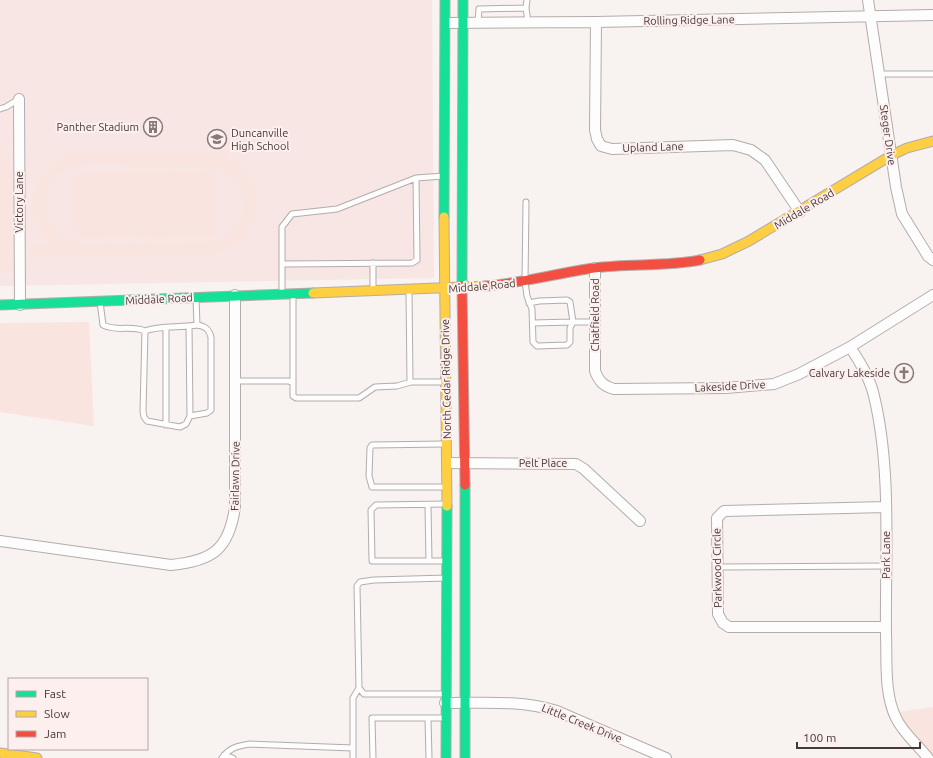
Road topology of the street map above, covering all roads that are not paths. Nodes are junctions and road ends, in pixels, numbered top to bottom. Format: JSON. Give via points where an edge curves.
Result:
{"nodes":[{"id":1,"x":445,"y":0,"type":"edge"},
{"id":2,"x":463,"y":0,"type":"edge"},
{"id":3,"x":527,"y":0,"type":"edge"},
{"id":4,"x":868,"y":0,"type":"edge"},
{"id":5,"x":526,"y":8,"type":"junction"},
{"id":6,"x":933,"y":15,"type":"edge"},
{"id":7,"x":870,"y":16,"type":"junction"},
{"id":8,"x":463,"y":22,"type":"junction"},
{"id":9,"x":478,"y":22,"type":"junction"},
{"id":10,"x":528,"y":22,"type":"junction"},
{"id":11,"x":596,"y":22,"type":"junction"},
{"id":12,"x":446,"y":23,"type":"junction"},
{"id":13,"x":879,"y":74,"type":"junction"},
{"id":14,"x":933,"y":74,"type":"edge"},
{"id":15,"x":19,"y":99,"type":"joint"},
{"id":16,"x":0,"y":109,"type":"edge"},
{"id":17,"x":933,"y":141,"type":"edge"},
{"id":18,"x":892,"y":155,"type":"junction"},
{"id":19,"x":445,"y":176,"type":"junction"},
{"id":20,"x":416,"y":178,"type":"junction"},
{"id":21,"x":526,"y":202,"type":"dead end"},
{"id":22,"x":800,"y":212,"type":"junction"},
{"id":23,"x":933,"y":260,"type":"edge"},
{"id":24,"x":373,"y":263,"type":"junction"},
{"id":25,"x":282,"y":264,"type":"junction"},
{"id":26,"x":595,"y":268,"type":"junction"},
{"id":27,"x":525,"y":282,"type":"junction"},
{"id":28,"x":462,"y":288,"type":"junction"},
{"id":29,"x":444,"y":289,"type":"junction"},
{"id":30,"x":409,"y":290,"type":"junction"},
{"id":31,"x":373,"y":291,"type":"junction"},
{"id":32,"x":282,"y":293,"type":"junction"},
{"id":33,"x":293,"y":293,"type":"junction"},
{"id":34,"x":235,"y":295,"type":"junction"},
{"id":35,"x":933,"y":295,"type":"edge"},
{"id":36,"x":196,"y":297,"type":"junction"},
{"id":37,"x":100,"y":302,"type":"junction"},
{"id":38,"x":529,"y":303,"type":"junction"},
{"id":39,"x":0,"y":305,"type":"edge"},
{"id":40,"x":20,"y":305,"type":"junction"},
{"id":41,"x":573,"y":322,"type":"junction"},
{"id":42,"x":595,"y":322,"type":"junction"},
{"id":43,"x":533,"y":323,"type":"junction"},
{"id":44,"x":197,"y":325,"type":"junction"},
{"id":45,"x":189,"y":326,"type":"junction"},
{"id":46,"x":166,"y":328,"type":"junction"},
{"id":47,"x":145,"y":331,"type":"junction"},
{"id":48,"x":850,"y":347,"type":"junction"},
{"id":49,"x":595,"y":361,"type":"joint"},
{"id":50,"x":235,"y":381,"type":"junction"},
{"id":51,"x":410,"y":382,"type":"junction"},
{"id":52,"x":446,"y":382,"type":"junction"},
{"id":53,"x":294,"y":383,"type":"junction"},
{"id":54,"x":190,"y":416,"type":"junction"},
{"id":55,"x":166,"y":425,"type":"junction"},
{"id":56,"x":447,"y":444,"type":"junction"},
{"id":57,"x":448,"y":463,"type":"junction"},
{"id":58,"x":465,"y":463,"type":"junction"},
{"id":59,"x":448,"y":488,"type":"junction"},
{"id":60,"x":448,"y":504,"type":"junction"},
{"id":61,"x":428,"y":505,"type":"junction"},
{"id":62,"x":886,"y":508,"type":"junction"},
{"id":63,"x":640,"y":521,"type":"dead end"},
{"id":64,"x":0,"y":541,"type":"edge"},
{"id":65,"x":429,"y":561,"type":"junction"},
{"id":66,"x":448,"y":561,"type":"junction"},
{"id":67,"x":886,"y":566,"type":"junction"},
{"id":68,"x":716,"y":567,"type":"junction"},
{"id":69,"x":448,"y":578,"type":"junction"},
{"id":70,"x":886,"y":627,"type":"junction"},
{"id":71,"x":359,"y":688,"type":"junction"},
{"id":72,"x":446,"y":699,"type":"junction"},
{"id":73,"x":465,"y":703,"type":"junction"},
{"id":74,"x":428,"y":718,"type":"junction"},
{"id":75,"x":445,"y":718,"type":"junction"},
{"id":76,"x":353,"y":748,"type":"junction"},
{"id":77,"x":0,"y":753,"type":"edge"},
{"id":78,"x":25,"y":757,"type":"edge"},
{"id":79,"x":223,"y":757,"type":"edge"},
{"id":80,"x":37,"y":758,"type":"edge"},
{"id":81,"x":233,"y":758,"type":"edge"},
{"id":82,"x":353,"y":758,"type":"edge"},
{"id":83,"x":373,"y":758,"type":"edge"},
{"id":84,"x":429,"y":758,"type":"edge"},
{"id":85,"x":446,"y":758,"type":"edge"},
{"id":86,"x":465,"y":758,"type":"edge"},
{"id":87,"x":666,"y":758,"type":"edge"},
{"id":88,"x":928,"y":758,"type":"edge"}],
"edges":[{"from":1,"to":12,"type":"main road","name":"North Cedar Ridge Drive"},
{"from":2,"to":8,"type":"main road","name":"North Cedar Ridge Drive"},
{"from":3,"to":5,"type":"lane"},
{"from":4,"to":7,"type":"street","name":"Steger Drive"},
{"from":5,"to":9,"type":"lane","via":[[479,8]]},
{"from":5,"to":10,"type":"lane"},
{"from":6,"to":7,"type":"street","name":"Rolling Ridge Lane"},
{"from":7,"to":11,"type":"street","name":"Rolling Ridge Lane"},
{"from":7,"to":13,"type":"street","name":"Steger Drive"},
{"from":8,"to":9,"type":"street","name":"Rolling Ridge Lane"},
{"from":8,"to":12,"type":"street","name":"Rolling Ridge Lane"},
{"from":8,"to":28,"type":"main road","name":"North Cedar Ridge Drive"},
{"from":9,"to":10,"type":"street","name":"Rolling Ridge Lane"},
{"from":10,"to":11,"type":"street","name":"Rolling Ridge Lane"},
{"from":11,"to":22,"type":"street","name":"Upland Lane","via":[[595,130],[601,146],[612,149],[733,145],[751,150],[765,160]]},
{"from":12,"to":19,"type":"main road","name":"North Cedar Ridge Drive"},
{"from":13,"to":14,"type":"lane"},
{"from":13,"to":18,"type":"street","name":"Steger Drive"},
{"from":15,"to":16,"type":"lane"},
{"from":15,"to":40,"type":"street","name":"Victory Lane"},
{"from":17,"to":18,"type":"main road","name":"Middale Road"},
{"from":18,"to":22,"type":"main road","name":"Middale Road"},
{"from":18,"to":23,"type":"street","name":"Steger Drive","via":[[902,214]]},
{"from":19,"to":20,"type":"lane"},
{"from":19,"to":29,"type":"main road","name":"North Cedar Ridge Drive"},
{"from":20,"to":24,"type":"lane","via":[[417,260],[412,263]]},
{"from":20,"to":25,"type":"lane","via":[[348,206],[292,214],[282,226]]},
{"from":21,"to":27,"type":"lane"},
{"from":22,"to":26,"type":"main road","name":"Middale Road","via":[[722,254],[678,263]]},
{"from":24,"to":25,"type":"lane"},
{"from":24,"to":31,"type":"lane"},
{"from":25,"to":32,"type":"lane"},
{"from":26,"to":27,"type":"main road","name":"Middale Road"},
{"from":26,"to":42,"type":"street","name":"Chatfield Road"},
{"from":27,"to":28,"type":"main road","name":"Middale Road"},
{"from":27,"to":38,"type":"lane"},
{"from":28,"to":29,"type":"main road","name":"Middale Road"},
{"from":28,"to":58,"type":"main road","name":"North Cedar Ridge Drive"},
{"from":29,"to":30,"type":"main road","name":"Middale Road"},
{"from":29,"to":52,"type":"main road","name":"North Cedar Ridge Drive"},
{"from":30,"to":31,"type":"main road","name":"Middale Road"},
{"from":30,"to":51,"type":"lane"},
{"from":31,"to":33,"type":"main road","name":"Middale Road"},
{"from":32,"to":33,"type":"main road","name":"Middale Road"},
{"from":32,"to":34,"type":"main road","name":"Middale Road"},
{"from":33,"to":53,"type":"lane"},
{"from":34,"to":36,"type":"main road","name":"Middale Road"},
{"from":34,"to":50,"type":"street","name":"Fairlawn Drive"},
{"from":35,"to":48,"type":"street","name":"Lakeside Drive"},
{"from":36,"to":37,"type":"main road","name":"Middale Road"},
{"from":36,"to":44,"type":"lane"},
{"from":37,"to":40,"type":"main road","name":"Middale Road"},
{"from":37,"to":47,"type":"lane","via":[[103,325]]},
{"from":38,"to":41,"type":"lane","via":[[539,300],[566,300],[570,302]]},
{"from":38,"to":43,"type":"lane"},
{"from":39,"to":40,"type":"main road","name":"Middale Road"},
{"from":41,"to":42,"type":"lane"},
{"from":41,"to":43,"type":"lane"},
{"from":41,"to":43,"type":"lane","via":[[570,328],[570,342],[566,345],[537,346],[533,342]]},
{"from":42,"to":49,"type":"street","name":"Chatfield Road"},
{"from":44,"to":45,"type":"lane"},
{"from":44,"to":54,"type":"lane","via":[[209,331],[211,337],[212,406],[207,413]]},
{"from":45,"to":46,"type":"lane"},
{"from":45,"to":54,"type":"lane"},
{"from":46,"to":47,"type":"lane"},
{"from":46,"to":55,"type":"lane"},
{"from":47,"to":55,"type":"lane","via":[[144,417],[153,423]]},
{"from":48,"to":49,"type":"street","name":"Lakeside Drive","via":[[774,384],[748,387],[614,389],[599,381]]},
{"from":48,"to":62,"type":"street","name":"Park Lane","via":[[861,363],[874,394],[880,428]]},
{"from":50,"to":53,"type":"lane"},
{"from":50,"to":64,"type":"street","name":"Fairlawn Drive","via":[[233,523],[224,542],[213,555],[192,563],[171,565]]},
{"from":51,"to":52,"type":"lane"},
{"from":51,"to":53,"type":"lane","via":[[398,386],[375,387],[359,398],[296,398],[293,396]]},
{"from":52,"to":56,"type":"main road","name":"North Cedar Ridge Drive"},
{"from":54,"to":55,"type":"lane","via":[[186,424],[180,427]]},
{"from":56,"to":57,"type":"main road","name":"North Cedar Ridge Drive"},
{"from":56,"to":59,"type":"lane","via":[[372,445],[370,476],[372,487]]},
{"from":57,"to":58,"type":"street","name":"Pelt Place"},
{"from":57,"to":59,"type":"main road","name":"North Cedar Ridge Drive"},
{"from":58,"to":63,"type":"street","name":"Pelt Place","via":[[576,464]]},
{"from":58,"to":73,"type":"main road","name":"North Cedar Ridge Drive"},
{"from":59,"to":60,"type":"main road","name":"North Cedar Ridge Drive"},
{"from":60,"to":61,"type":"lane"},
{"from":60,"to":66,"type":"main road","name":"North Cedar Ridge Drive"},
{"from":61,"to":65,"type":"lane"},
{"from":61,"to":65,"type":"lane","via":[[376,505],[371,510],[371,517],[372,561]]},
{"from":62,"to":67,"type":"street","name":"Park Lane"},
{"from":62,"to":68,"type":"street","name":"Parkwood Circle","via":[[724,511],[717,518]]},
{"from":65,"to":66,"type":"lane"},
{"from":66,"to":69,"type":"main road","name":"North Cedar Ridge Drive"},
{"from":67,"to":68,"type":"lane"},
{"from":67,"to":70,"type":"street","name":"Park Lane"},
{"from":68,"to":70,"type":"street","name":"Parkwood Circle","via":[[718,614],[729,627]]},
{"from":69,"to":71,"type":"lane","via":[[360,582],[357,586]]},
{"from":69,"to":72,"type":"main road","name":"North Cedar Ridge Drive"},
{"from":70,"to":88,"type":"street","name":"Park Lane","via":[[890,701],[896,719]]},
{"from":71,"to":72,"type":"lane","via":[[364,694]]},
{"from":71,"to":76,"type":"lane","via":[[353,698]]},
{"from":72,"to":73,"type":"street","name":"Little Creek Drive"},
{"from":72,"to":75,"type":"main road","name":"North Cedar Ridge Drive"},
{"from":73,"to":86,"type":"main road","name":"North Cedar Ridge Drive"},
{"from":73,"to":87,"type":"street","name":"Little Creek Drive","via":[[518,703],[539,706],[557,711]]},
{"from":74,"to":75,"type":"lane"},
{"from":74,"to":83,"type":"lane","via":[[372,718]]},
{"from":74,"to":84,"type":"lane"},
{"from":75,"to":85,"type":"main road","name":"North Cedar Ridge Drive"},
{"from":76,"to":79,"type":"lane","via":[[250,744],[237,746],[227,751]]},
{"from":76,"to":82,"type":"lane"},
{"from":77,"to":78,"type":"main road"},
{"from":78,"to":80,"type":"main road"},
{"from":79,"to":81,"type":"lane"}]}
